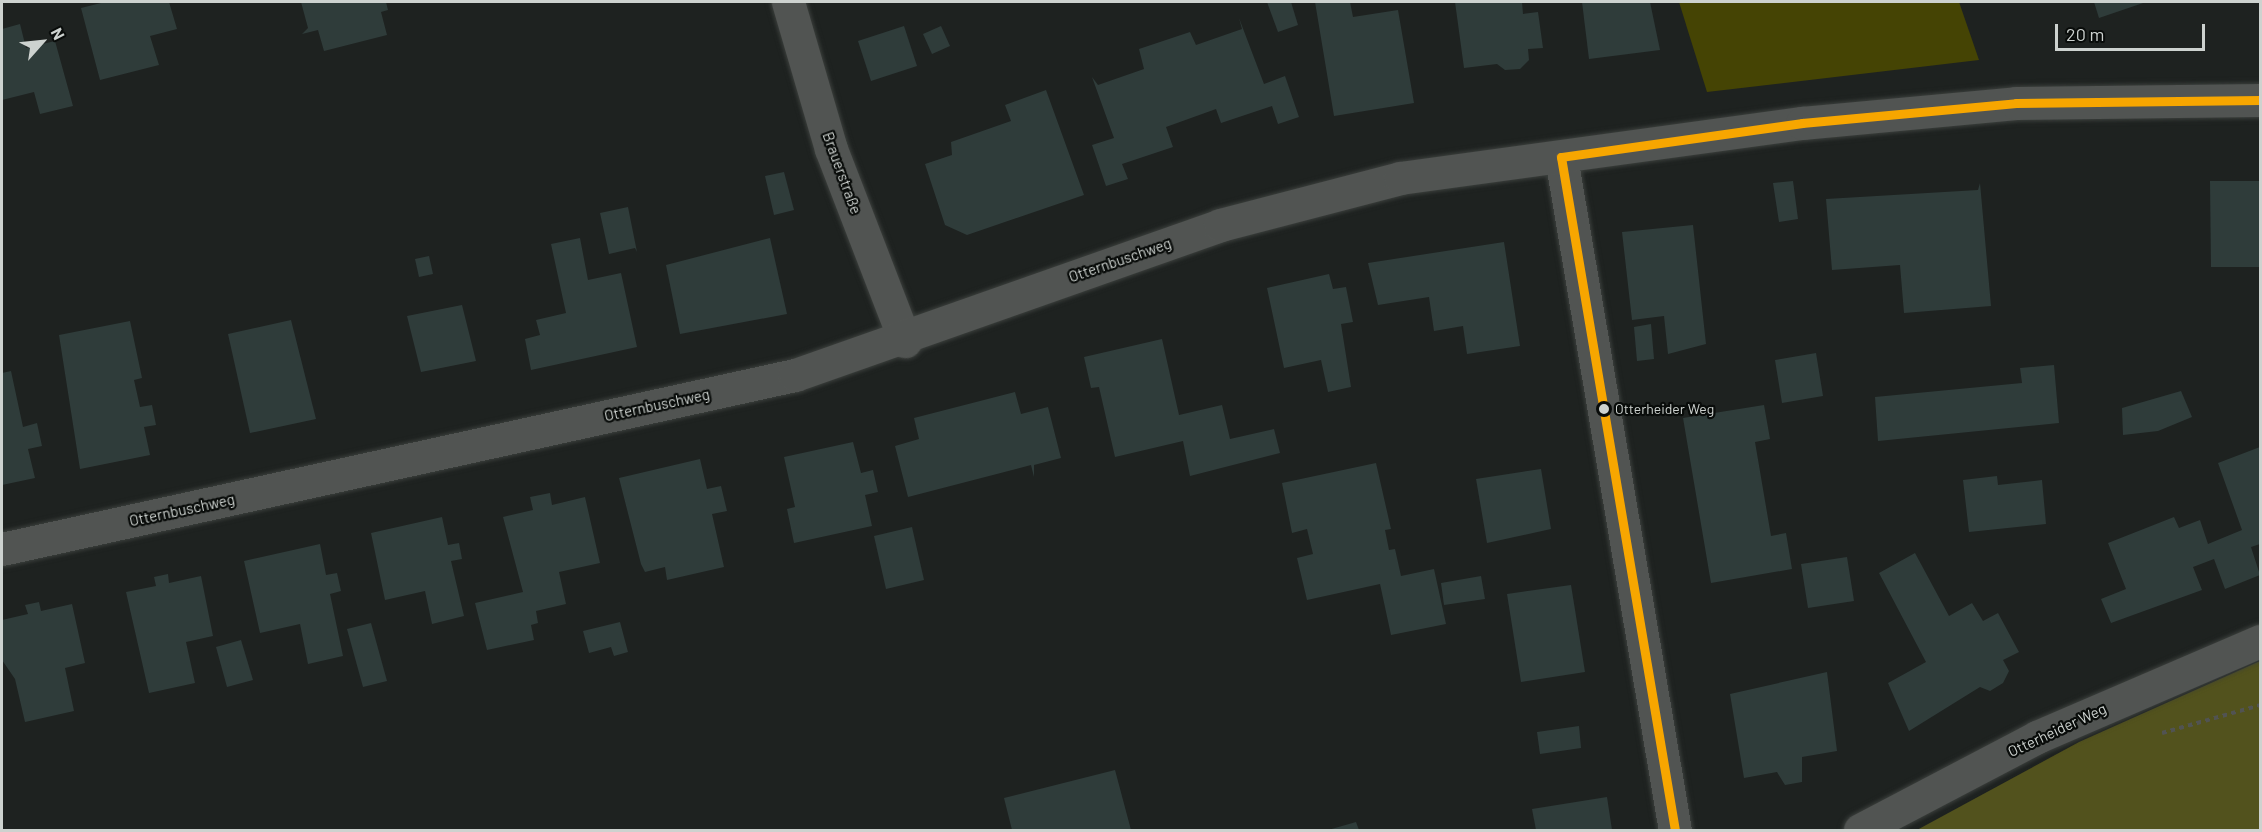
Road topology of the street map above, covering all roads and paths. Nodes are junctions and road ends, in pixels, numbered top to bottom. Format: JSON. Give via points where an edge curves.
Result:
{"nodes":[{"id":1,"x":788,"y":2,"type":"edge"},
{"id":2,"x":2260,"y":100,"type":"edge"},
{"id":3,"x":1561,"y":157,"type":"junction"},
{"id":4,"x":905,"y":341,"type":"junction"},
{"id":5,"x":2,"y":549,"type":"edge"},
{"id":6,"x":2260,"y":641,"type":"edge"},
{"id":7,"x":2260,"y":705,"type":"edge"},
{"id":8,"x":2159,"y":734,"type":"dead end"},
{"id":9,"x":1675,"y":831,"type":"edge"},
{"id":10,"x":1860,"y":831,"type":"edge"}],
"edges":[{"from":1,"to":4,"type":"street","name":"Brauerstraße","via":[[831,148]]},
{"from":2,"to":3,"type":"street","name":"Otternbuschweg","via":[[2016,103],[1802,123]]},
{"from":3,"to":4,"type":"street","name":"Otternbuschweg","via":[[1400,178],[1220,225]]},
{"from":3,"to":9,"type":"street"},
{"from":4,"to":5,"type":"street","name":"Otternbuschweg","via":[[795,375]]},
{"from":6,"to":10,"type":"street","name":"Otterheider Weg","via":[[2037,737]]},
{"from":7,"to":8,"type":"path"}]}
